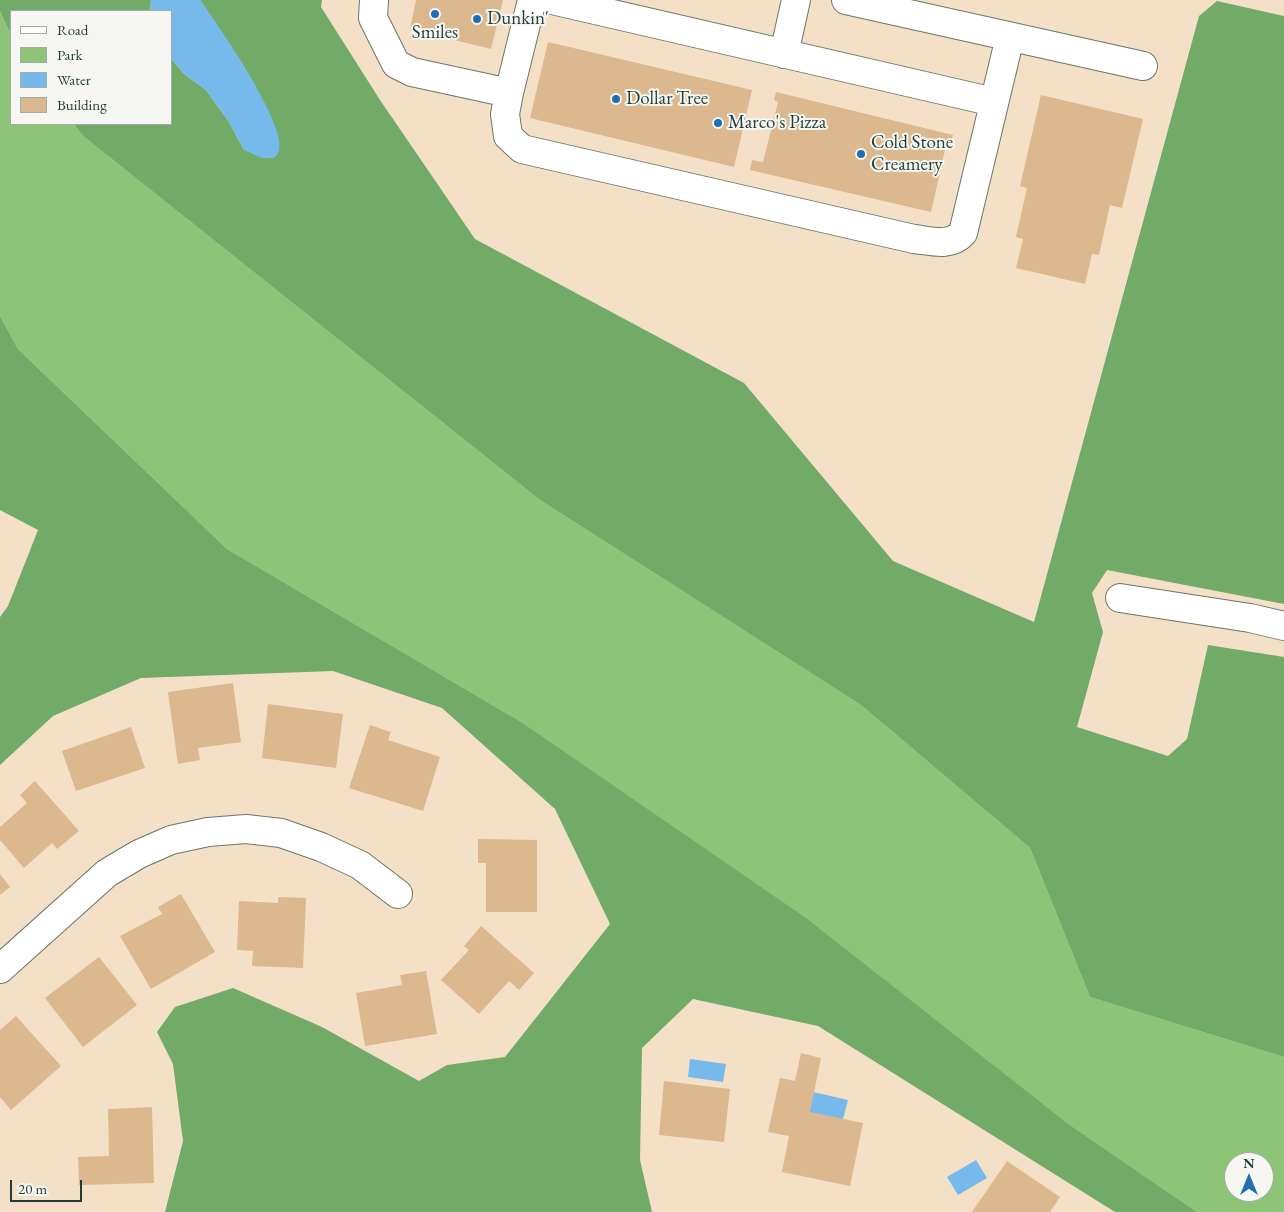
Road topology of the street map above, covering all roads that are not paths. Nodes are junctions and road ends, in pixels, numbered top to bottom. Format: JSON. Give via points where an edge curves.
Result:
{"nodes":[{"id":1,"x":374,"y":0,"type":"edge"},
{"id":2,"x":532,"y":0,"type":"edge"},
{"id":3,"x":552,"y":0,"type":"edge"},
{"id":4,"x":796,"y":0,"type":"edge"},
{"id":5,"x":846,"y":0,"type":"edge"},
{"id":6,"x":906,"y":7,"type":"edge"},
{"id":7,"x":1010,"y":37,"type":"junction"},
{"id":8,"x":784,"y":54,"type":"junction"},
{"id":9,"x":1143,"y":66,"type":"dead end"},
{"id":10,"x":509,"y":93,"type":"junction"},
{"id":11,"x":994,"y":102,"type":"junction"},
{"id":12,"x":1120,"y":598,"type":"dead end"},
{"id":13,"x":1284,"y":626,"type":"edge"},
{"id":14,"x":398,"y":894,"type":"dead end"},
{"id":15,"x":0,"y":969,"type":"edge"}],
"edges":[{"from":1,"to":10,"type":"street","via":[[373,18],[396,64],[412,72]]},
{"from":2,"to":10,"type":"street"},
{"from":3,"to":8,"type":"street"},
{"from":4,"to":8,"type":"street"},
{"from":5,"to":6,"type":"street"},
{"from":6,"to":7,"type":"street"},
{"from":7,"to":9,"type":"street"},
{"from":7,"to":11,"type":"street"},
{"from":8,"to":11,"type":"street"},
{"from":10,"to":11,"type":"street","via":[[505,114],[508,136],[522,149],[940,243],[957,239],[963,233]]},
{"from":12,"to":13,"type":"street"},
{"from":14,"to":15,"type":"street","via":[[360,865],[281,833],[246,830],[208,832],[171,840],[107,873]]}]}
